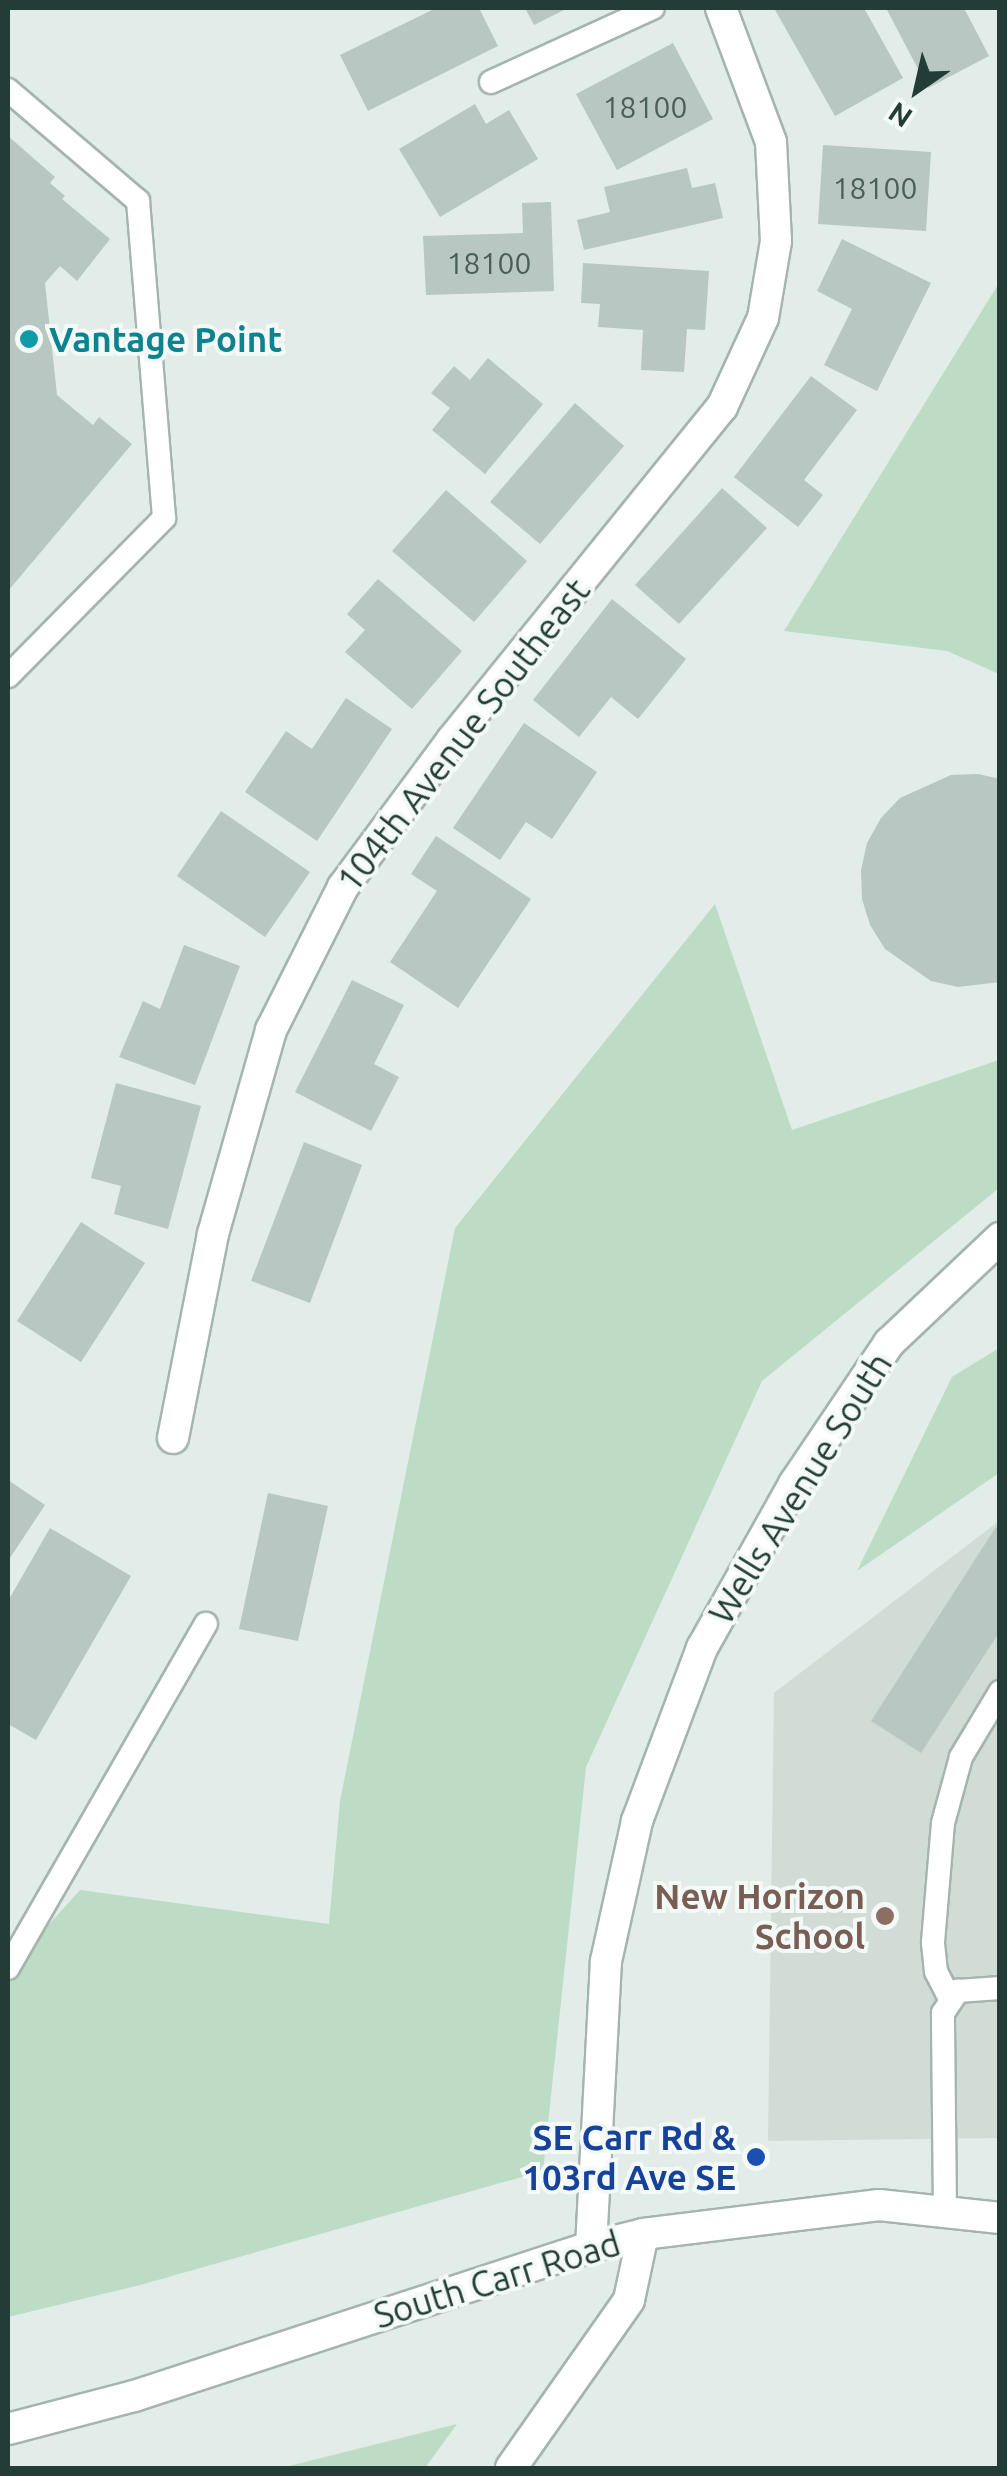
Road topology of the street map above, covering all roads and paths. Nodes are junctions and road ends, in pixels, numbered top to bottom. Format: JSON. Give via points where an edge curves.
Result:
{"nodes":[{"id":1,"x":653,"y":8,"type":"edge"},
{"id":2,"x":721,"y":8,"type":"edge"},
{"id":3,"x":491,"y":82,"type":"dead end"},
{"id":4,"x":8,"y":90,"type":"edge"},
{"id":5,"x":8,"y":676,"type":"edge"},
{"id":6,"x":1000,"y":1238,"type":"edge"},
{"id":7,"x":172,"y":1438,"type":"dead end"},
{"id":8,"x":206,"y":1624,"type":"dead end"},
{"id":9,"x":1000,"y":1692,"type":"edge"},
{"id":10,"x":8,"y":1968,"type":"edge"},
{"id":11,"x":1000,"y":1988,"type":"edge"},
{"id":12,"x":950,"y":1999,"type":"junction"},
{"id":13,"x":944,"y":2212,"type":"junction"},
{"id":14,"x":1000,"y":2218,"type":"edge"},
{"id":15,"x":644,"y":2234,"type":"junction"},
{"id":16,"x":591,"y":2247,"type":"junction"},
{"id":17,"x":8,"y":2429,"type":"edge"},
{"id":18,"x":511,"y":2468,"type":"edge"}],
"edges":[{"from":1,"to":3,"type":"lane"},
{"from":2,"to":7,"type":"street","name":"104th Avenue Southeast","via":[[771,142],[776,241],[763,318],[722,407],[452,740],[342,888],[271,1030],[213,1234]]},
{"from":4,"to":5,"type":"lane","via":[[138,201],[164,518]]},
{"from":6,"to":16,"type":"street","name":"Wells Avenue South","via":[[889,1342],[794,1484],[702,1648],[637,1821],[606,1961]]},
{"from":8,"to":10,"type":"lane"},
{"from":9,"to":12,"type":"lane","via":[[961,1757],[943,1823],[933,1942],[936,1972]]},
{"from":11,"to":12,"type":"lane","via":[[958,1991]]},
{"from":12,"to":13,"type":"lane","via":[[943,2013]]},
{"from":13,"to":14,"type":"street","name":"South Carr Road"},
{"from":13,"to":15,"type":"street","name":"South Carr Road","via":[[879,2205]]},
{"from":15,"to":16,"type":"street","name":"South Carr Road"},
{"from":15,"to":18,"type":"street","via":[[629,2300]]},
{"from":16,"to":17,"type":"street","name":"South Carr Road","via":[[134,2396]]}]}
